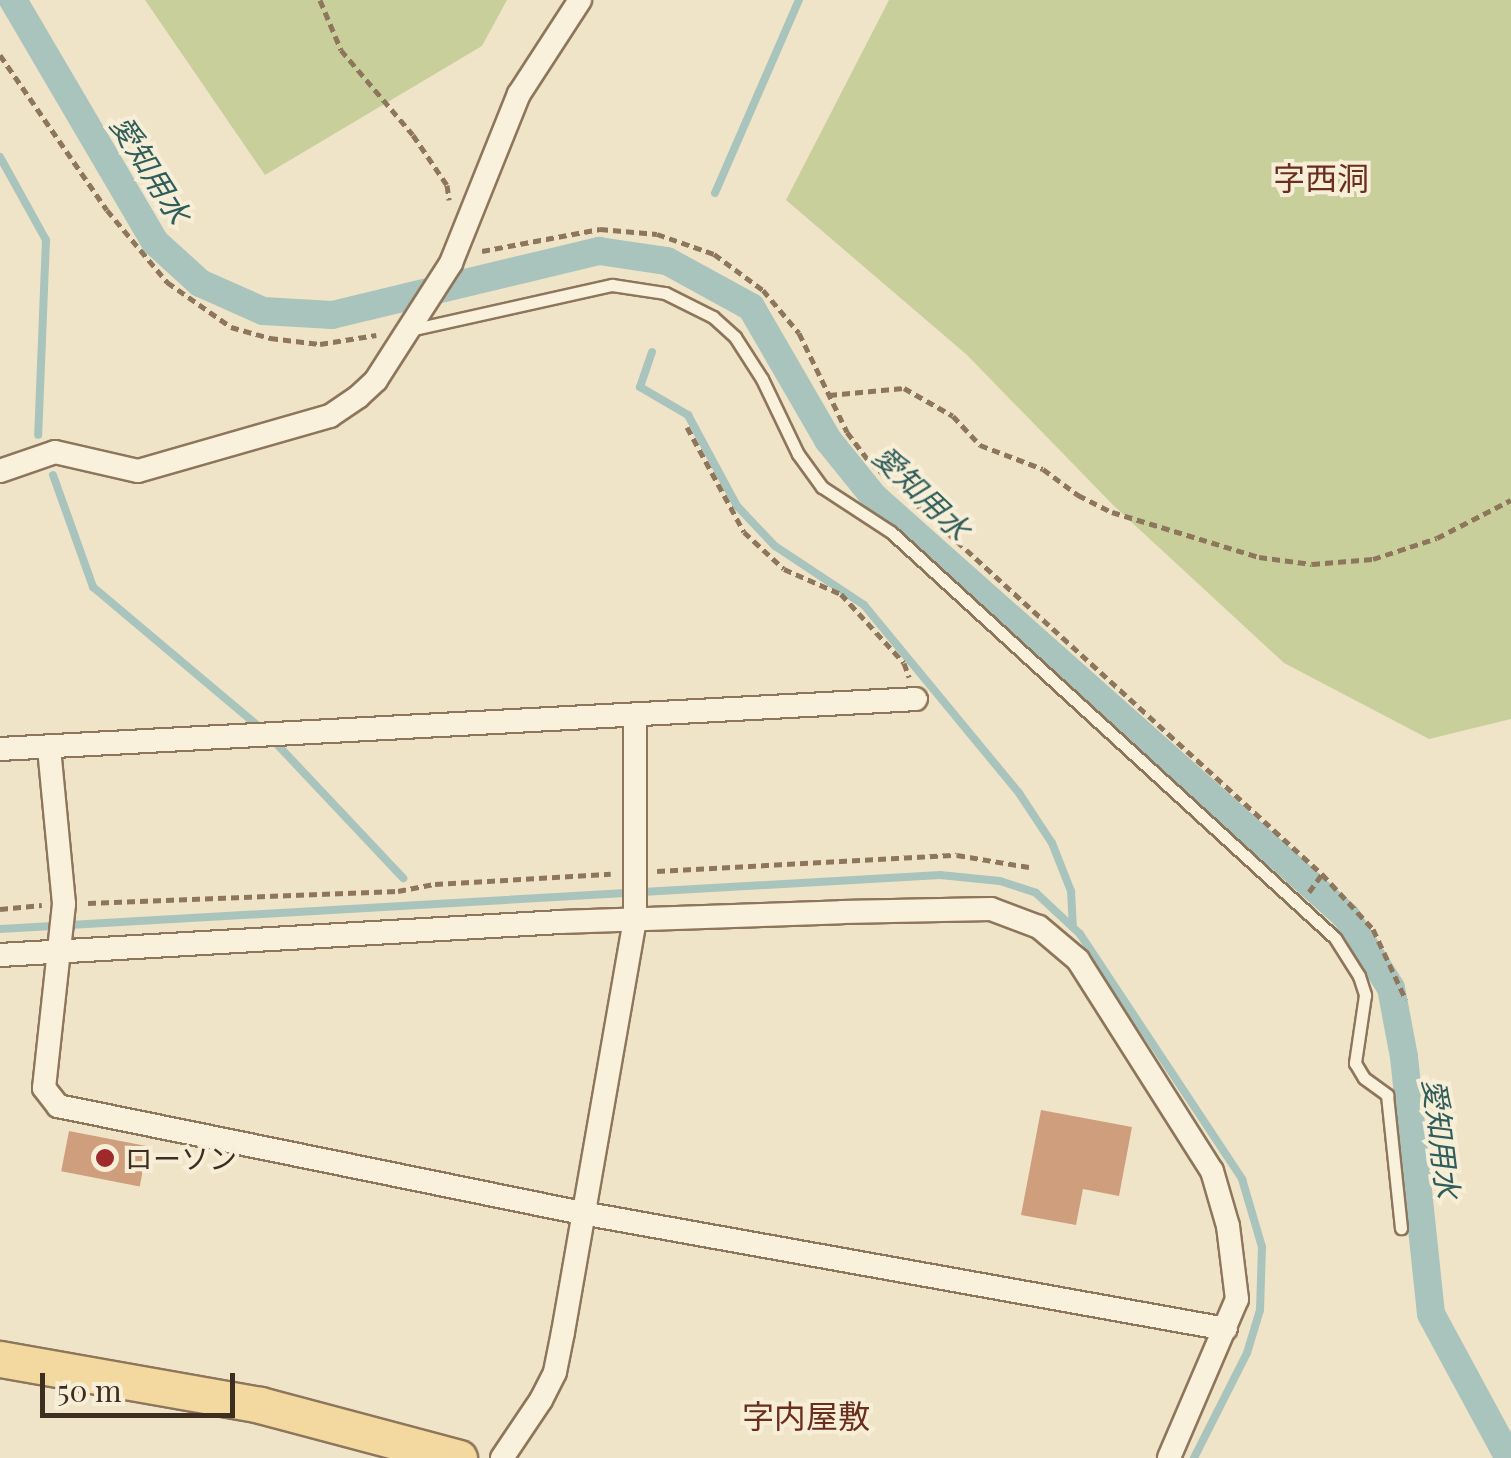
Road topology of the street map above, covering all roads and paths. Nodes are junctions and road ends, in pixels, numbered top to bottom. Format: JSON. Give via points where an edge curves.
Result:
{"nodes":[{"id":1,"x":320,"y":0,"type":"edge"},
{"id":2,"x":580,"y":0,"type":"edge"},
{"id":3,"x":0,"y":55,"type":"edge"},
{"id":4,"x":454,"y":256,"type":"junction"},
{"id":5,"x":414,"y":323,"type":"junction"},
{"id":6,"x":830,"y":395,"type":"junction"},
{"id":7,"x":687,"y":427,"type":"dead end"},
{"id":8,"x":0,"y":471,"type":"edge"},
{"id":9,"x":1511,"y":500,"type":"edge"},
{"id":10,"x":916,"y":699,"type":"joint"},
{"id":11,"x":635,"y":715,"type":"junction"},
{"id":12,"x":48,"y":748,"type":"junction"},
{"id":13,"x":0,"y":749,"type":"edge"},
{"id":14,"x":1028,"y":867,"type":"dead end"},
{"id":15,"x":1322,"y":874,"type":"junction"},
{"id":16,"x":635,"y":875,"type":"junction"},
{"id":17,"x":1302,"y":901,"type":"dead end"},
{"id":18,"x":64,"y":906,"type":"junction"},
{"id":19,"x":0,"y":909,"type":"edge"},
{"id":20,"x":636,"y":917,"type":"junction"},
{"id":21,"x":62,"y":946,"type":"junction"},
{"id":22,"x":0,"y":954,"type":"edge"},
{"id":23,"x":1406,"y":1000,"type":"dead end"},
{"id":24,"x":582,"y":1213,"type":"junction"},
{"id":25,"x":1401,"y":1228,"type":"dead end"},
{"id":26,"x":1226,"y":1330,"type":"junction"},
{"id":27,"x":0,"y":1360,"type":"edge"},
{"id":28,"x":459,"y":1458,"type":"edge"},
{"id":29,"x":502,"y":1458,"type":"edge"},
{"id":30,"x":1168,"y":1458,"type":"edge"}],
"edges":[{"from":1,"to":4,"type":"path","via":[[341,50],[413,134],[446,185]]},
{"from":2,"to":4,"type":"street","via":[[519,94]]},
{"from":3,"to":5,"type":"path","via":[[107,210],[167,282],[231,327],[320,344]]},
{"from":4,"to":5,"type":"street"},
{"from":4,"to":6,"type":"path","via":[[600,229],[657,234],[714,254],[762,290],[799,333]]},
{"from":5,"to":8,"type":"street","via":[[376,380],[330,416],[138,472],[55,452]]},
{"from":5,"to":25,"type":"lane","via":[[612,285],[665,293],[713,317],[753,365],[822,487],[891,532],[1335,938],[1365,996],[1355,1063],[1387,1095]]},
{"from":6,"to":9,"type":"path","via":[[904,388],[954,416],[980,445],[1043,469],[1112,512],[1259,557],[1312,564],[1373,559],[1437,538]]},
{"from":6,"to":15,"type":"path","via":[[870,462]]},
{"from":7,"to":10,"type":"path","via":[[744,532],[784,569],[841,594],[904,663]]},
{"from":10,"to":11,"type":"street"},
{"from":11,"to":12,"type":"street"},
{"from":11,"to":16,"type":"street"},
{"from":12,"to":13,"type":"street"},
{"from":12,"to":18,"type":"street"},
{"from":14,"to":16,"type":"path","via":[[957,855]]},
{"from":15,"to":17,"type":"path"},
{"from":15,"to":23,"type":"path","via":[[1374,929]]},
{"from":16,"to":18,"type":"path"},
{"from":16,"to":20,"type":"street"},
{"from":18,"to":19,"type":"path"},
{"from":18,"to":21,"type":"street"},
{"from":20,"to":21,"type":"street"},
{"from":20,"to":24,"type":"street"},
{"from":20,"to":26,"type":"street","via":[[991,909],[1039,926],[1078,960],[1212,1171],[1228,1226],[1237,1299]]},
{"from":21,"to":22,"type":"street"},
{"from":21,"to":24,"type":"street","via":[[44,1088],[58,1106]]},
{"from":24,"to":26,"type":"street"},
{"from":24,"to":29,"type":"street","via":[[554,1372]]},
{"from":26,"to":30,"type":"street"},
{"from":27,"to":28,"type":"main road","via":[[260,1405]]}]}
